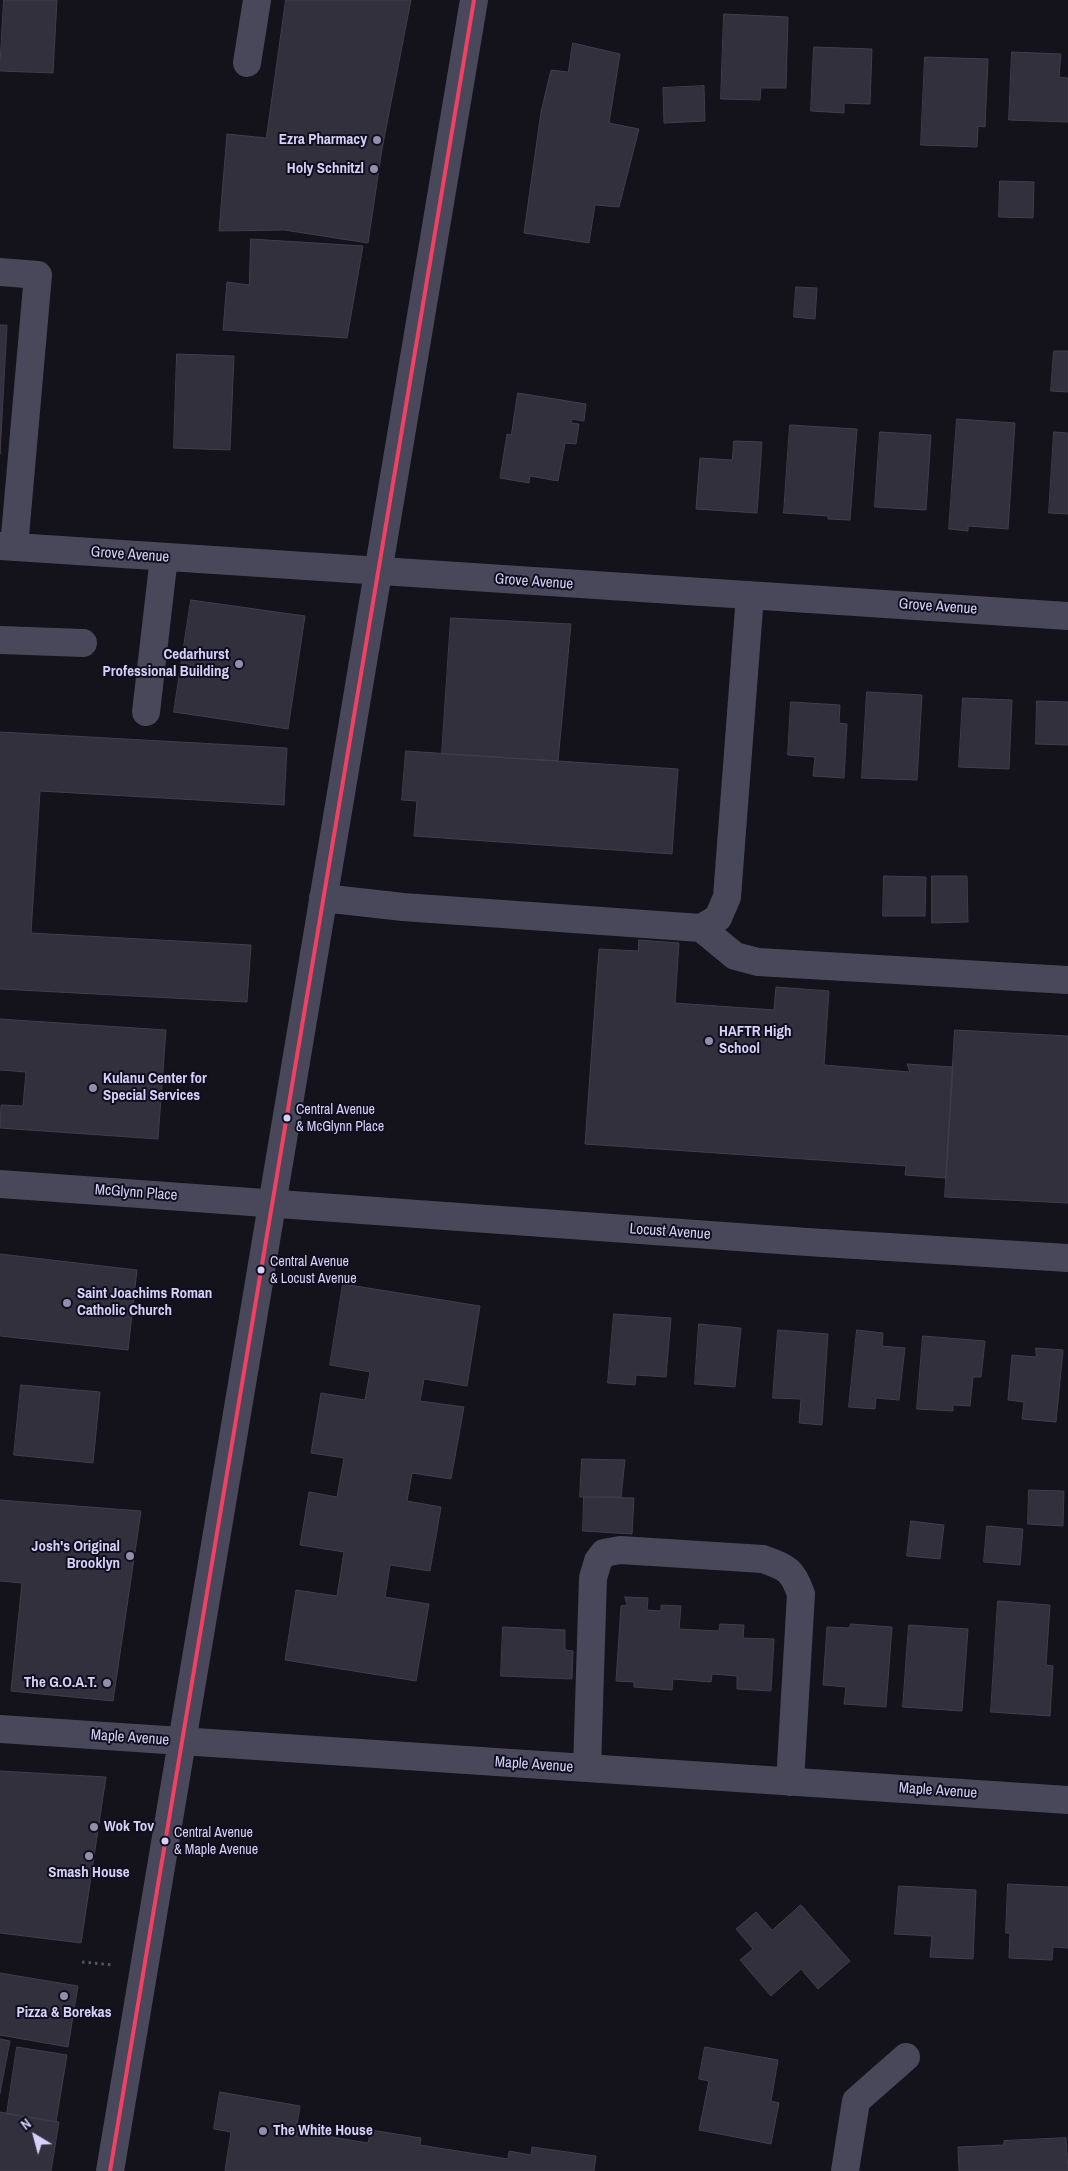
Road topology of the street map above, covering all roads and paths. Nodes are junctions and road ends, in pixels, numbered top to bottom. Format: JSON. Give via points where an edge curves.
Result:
{"nodes":[{"id":1,"x":257,"y":0,"type":"edge"},
{"id":2,"x":474,"y":0,"type":"edge"},
{"id":3,"x":247,"y":63,"type":"dead end"},
{"id":4,"x":0,"y":272,"type":"edge"},
{"id":5,"x":7,"y":546,"type":"edge"},
{"id":6,"x":164,"y":557,"type":"junction"},
{"id":7,"x":378,"y":572,"type":"junction"},
{"id":8,"x":750,"y":595,"type":"junction"},
{"id":9,"x":1068,"y":616,"type":"edge"},
{"id":10,"x":0,"y":640,"type":"edge"},
{"id":11,"x":83,"y":643,"type":"dead end"},
{"id":12,"x":146,"y":712,"type":"dead end"},
{"id":13,"x":323,"y":898,"type":"junction"},
{"id":14,"x":701,"y":928,"type":"junction"},
{"id":15,"x":1068,"y":980,"type":"edge"},
{"id":16,"x":0,"y":1184,"type":"edge"},
{"id":17,"x":272,"y":1202,"type":"junction"},
{"id":18,"x":1068,"y":1258,"type":"edge"},
{"id":19,"x":0,"y":1729,"type":"edge"},
{"id":20,"x":181,"y":1741,"type":"junction"},
{"id":21,"x":587,"y":1768,"type":"junction"},
{"id":22,"x":790,"y":1782,"type":"junction"},
{"id":23,"x":1068,"y":1800,"type":"edge"},
{"id":24,"x":906,"y":2057,"type":"dead end"},
{"id":25,"x":110,"y":2171,"type":"edge"},
{"id":26,"x":845,"y":2171,"type":"edge"}],
"edges":[{"from":1,"to":3,"type":"street"},
{"from":2,"to":7,"type":"street"},
{"from":4,"to":5,"type":"street","via":[[38,274]]},
{"from":5,"to":6,"type":"street","name":"Grove Avenue"},
{"from":6,"to":7,"type":"street","name":"Grove Avenue"},
{"from":6,"to":12,"type":"street"},
{"from":7,"to":8,"type":"street","name":"Grove Avenue"},
{"from":7,"to":13,"type":"street"},
{"from":8,"to":9,"type":"street","name":"Grove Avenue"},
{"from":8,"to":14,"type":"street","via":[[727,897],[718,918]]},
{"from":10,"to":11,"type":"street"},
{"from":13,"to":14,"type":"street","via":[[403,907]]},
{"from":13,"to":17,"type":"street"},
{"from":14,"to":15,"type":"street","via":[[735,956],[758,962]]},
{"from":16,"to":17,"type":"street","name":"McGlynn Place"},
{"from":17,"to":18,"type":"street","name":"Locust Avenue"},
{"from":17,"to":20,"type":"street"},
{"from":19,"to":20,"type":"street","name":"Maple Avenue"},
{"from":20,"to":21,"type":"street","name":"Maple Avenue"},
{"from":20,"to":25,"type":"street"},
{"from":21,"to":22,"type":"street","name":"Maple Avenue"},
{"from":21,"to":22,"type":"street","via":[[593,1578],[604,1553],[620,1550],[763,1559],[784,1567],[795,1578],[801,1594]]},
{"from":22,"to":23,"type":"street","name":"Maple Avenue"},
{"from":24,"to":26,"type":"street","via":[[856,2101]]}]}
